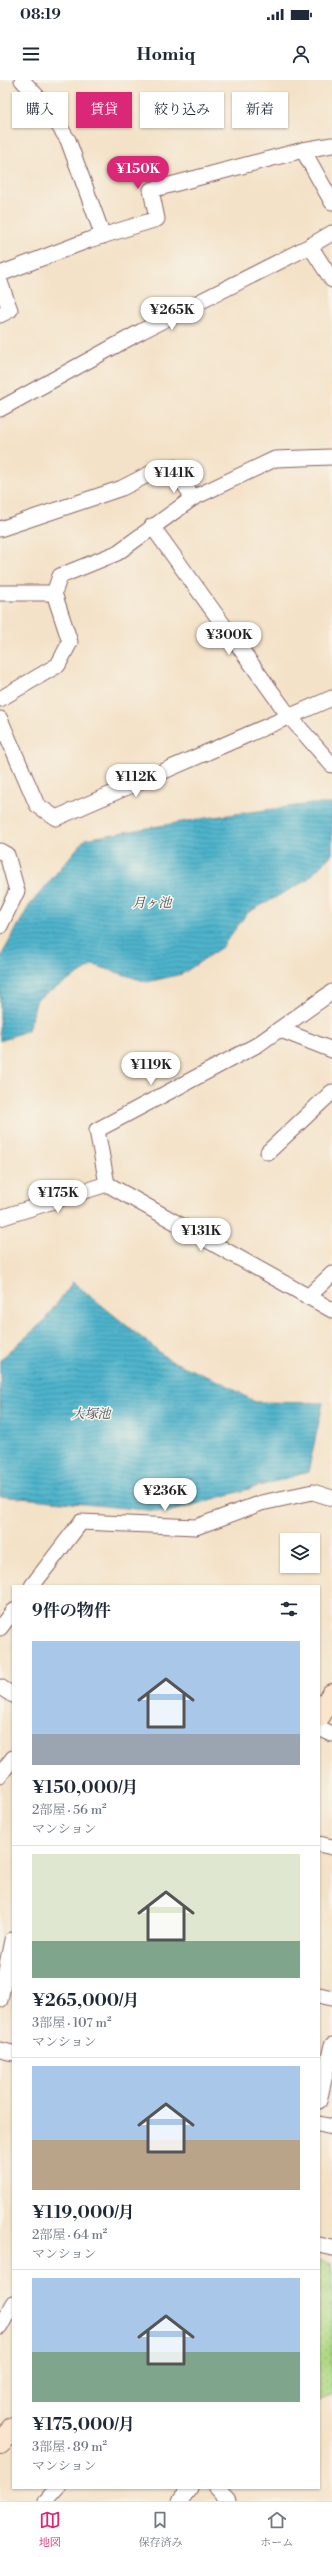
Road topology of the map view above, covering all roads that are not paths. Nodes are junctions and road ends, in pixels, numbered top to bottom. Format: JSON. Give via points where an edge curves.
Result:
{"nodes":[{"id":1,"x":22,"y":80,"type":"edge"},
{"id":2,"x":332,"y":144,"type":"edge"},
{"id":3,"x":303,"y":150,"type":"junction"},
{"id":4,"x":332,"y":202,"type":"edge"},
{"id":5,"x":332,"y":232,"type":"edge"},
{"id":6,"x":103,"y":236,"type":"junction"},
{"id":7,"x":310,"y":246,"type":"junction"},
{"id":8,"x":0,"y":274,"type":"edge"},
{"id":9,"x":332,"y":280,"type":"edge"},
{"id":10,"x":0,"y":282,"type":"edge"},
{"id":11,"x":0,"y":315,"type":"edge"},
{"id":12,"x":0,"y":409,"type":"edge"},
{"id":13,"x":332,"y":457,"type":"edge"},
{"id":14,"x":193,"y":498,"type":"junction"},
{"id":15,"x":152,"y":526,"type":"junction"},
{"id":16,"x":0,"y":529,"type":"edge"},
{"id":17,"x":0,"y":593,"type":"edge"},
{"id":18,"x":54,"y":593,"type":"junction"},
{"id":19,"x":332,"y":698,"type":"edge"},
{"id":20,"x":0,"y":699,"type":"edge"},
{"id":21,"x":289,"y":716,"type":"junction"},
{"id":22,"x":0,"y":719,"type":"edge"},
{"id":23,"x":332,"y":765,"type":"edge"},
{"id":24,"x":0,"y":851,"type":"edge"},
{"id":25,"x":0,"y":926,"type":"edge"},
{"id":26,"x":332,"y":992,"type":"edge"},
{"id":27,"x":281,"y":1030,"type":"junction"},
{"id":28,"x":332,"y":1050,"type":"edge"},
{"id":29,"x":332,"y":1092,"type":"edge"},
{"id":30,"x":268,"y":1152,"type":"dead end"},
{"id":31,"x":107,"y":1184,"type":"junction"},
{"id":32,"x":0,"y":1218,"type":"edge"},
{"id":33,"x":332,"y":1274,"type":"edge"},
{"id":34,"x":308,"y":1297,"type":"junction"},
{"id":35,"x":332,"y":1310,"type":"edge"},
{"id":36,"x":332,"y":1498,"type":"edge"},
{"id":37,"x":33,"y":1585,"type":"edge"},
{"id":38,"x":0,"y":1687,"type":"edge"},
{"id":39,"x":12,"y":1694,"type":"edge"},
{"id":40,"x":332,"y":1695,"type":"edge"},
{"id":41,"x":320,"y":1714,"type":"edge"},
{"id":42,"x":320,"y":1728,"type":"edge"},
{"id":43,"x":332,"y":1734,"type":"edge"},
{"id":44,"x":12,"y":1759,"type":"edge"},
{"id":45,"x":0,"y":1775,"type":"edge"},
{"id":46,"x":320,"y":1844,"type":"edge"},
{"id":47,"x":332,"y":1847,"type":"edge"},
{"id":48,"x":8,"y":1939,"type":"edge"},
{"id":49,"x":320,"y":1995,"type":"edge"},
{"id":50,"x":332,"y":1998,"type":"edge"},
{"id":51,"x":0,"y":2000,"type":"edge"},
{"id":52,"x":332,"y":2045,"type":"edge"},
{"id":53,"x":0,"y":2050,"type":"edge"},
{"id":54,"x":12,"y":2052,"type":"edge"},
{"id":55,"x":320,"y":2097,"type":"edge"},
{"id":56,"x":320,"y":2124,"type":"edge"},
{"id":57,"x":332,"y":2127,"type":"edge"},
{"id":58,"x":320,"y":2245,"type":"edge"},
{"id":59,"x":332,"y":2248,"type":"edge"},
{"id":60,"x":12,"y":2305,"type":"edge"},
{"id":61,"x":0,"y":2328,"type":"edge"},
{"id":62,"x":12,"y":2429,"type":"edge"},
{"id":63,"x":0,"y":2443,"type":"edge"},
{"id":64,"x":56,"y":2489,"type":"edge"},
{"id":65,"x":189,"y":2489,"type":"edge"},
{"id":66,"x":217,"y":2489,"type":"edge"},
{"id":67,"x":46,"y":2501,"type":"edge"},
{"id":68,"x":180,"y":2501,"type":"edge"},
{"id":69,"x":228,"y":2501,"type":"edge"}],
"edges":[{"from":1,"to":6,"type":"street","via":[[46,106],[68,140]]},
{"from":2,"to":3,"type":"street"},
{"from":3,"to":4,"type":"street"},
{"from":3,"to":6,"type":"street","via":[[151,190],[157,219]]},
{"from":5,"to":7,"type":"street"},
{"from":6,"to":8,"type":"street"},
{"from":7,"to":9,"type":"street"},
{"from":7,"to":12,"type":"street","via":[[142,331]]},
{"from":10,"to":11,"type":"street","via":[[10,310]]},
{"from":13,"to":14,"type":"street","via":[[275,459]]},
{"from":14,"to":15,"type":"street"},
{"from":14,"to":16,"type":"street","via":[[174,467],[162,469],[122,488]]},
{"from":15,"to":18,"type":"street","via":[[117,553],[60,576]]},
{"from":15,"to":21,"type":"street"},
{"from":17,"to":18,"type":"street"},
{"from":18,"to":20,"type":"street","via":[[70,642],[58,665]]},
{"from":19,"to":21,"type":"street"},
{"from":21,"to":22,"type":"street","via":[[56,818],[37,805]]},
{"from":21,"to":23,"type":"street"},
{"from":24,"to":25,"type":"street","via":[[8,855],[17,891]]},
{"from":26,"to":27,"type":"street"},
{"from":27,"to":28,"type":"street"},
{"from":27,"to":31,"type":"street","via":[[97,1130]]},
{"from":29,"to":30,"type":"street"},
{"from":31,"to":32,"type":"street"},
{"from":31,"to":34,"type":"street"},
{"from":33,"to":34,"type":"street"},
{"from":34,"to":35,"type":"street"},
{"from":36,"to":37,"type":"street","via":[[313,1492],[261,1503],[196,1527],[81,1522]]},
{"from":38,"to":39,"type":"street"},
{"from":40,"to":41,"type":"street"},
{"from":42,"to":43,"type":"street"},
{"from":44,"to":45,"type":"street"},
{"from":46,"to":47,"type":"street"},
{"from":48,"to":51,"type":"street"},
{"from":49,"to":50,"type":"street"},
{"from":52,"to":55,"type":"street"},
{"from":53,"to":54,"type":"street"},
{"from":56,"to":57,"type":"street"},
{"from":58,"to":59,"type":"street"},
{"from":60,"to":61,"type":"street"},
{"from":62,"to":63,"type":"street"},
{"from":64,"to":67,"type":"street"},
{"from":65,"to":68,"type":"street"},
{"from":66,"to":69,"type":"street"}]}
